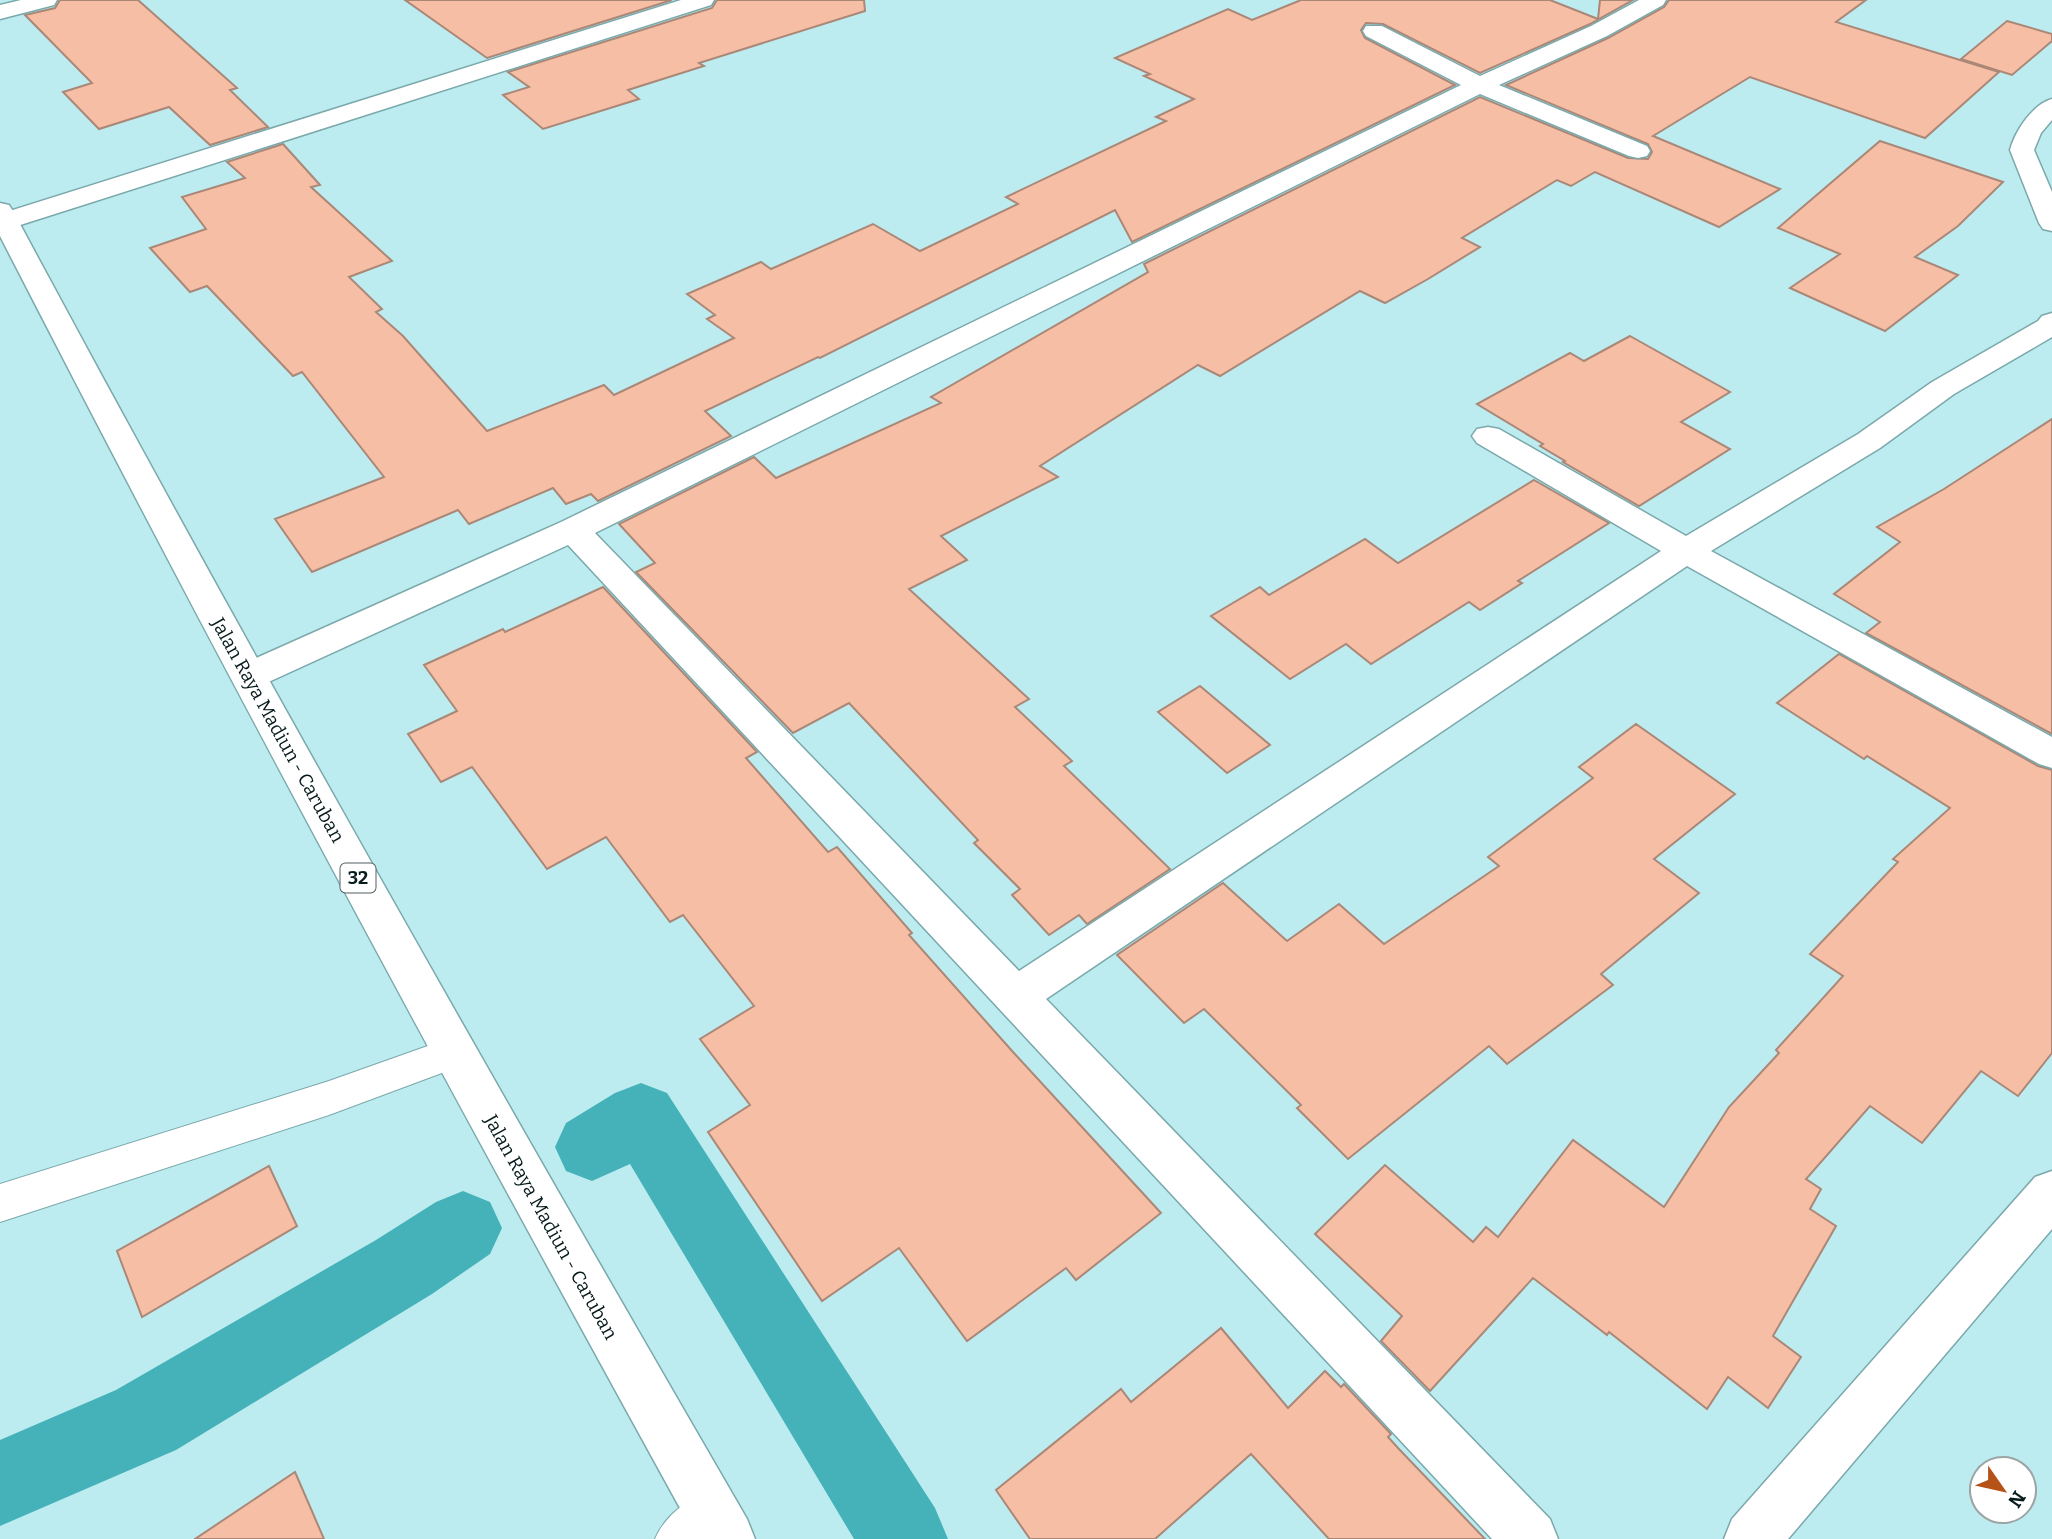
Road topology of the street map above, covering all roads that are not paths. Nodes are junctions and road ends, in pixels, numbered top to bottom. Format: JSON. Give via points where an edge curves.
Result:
{"nodes":[{"id":1,"x":46,"y":0,"type":"edge"},
{"id":2,"x":703,"y":0,"type":"edge"},
{"id":3,"x":1655,"y":0,"type":"edge"},
{"id":4,"x":0,"y":12,"type":"edge"},
{"id":5,"x":1374,"y":31,"type":"dead end"},
{"id":6,"x":1479,"y":85,"type":"junction"},
{"id":7,"x":2052,"y":106,"type":"edge"},
{"id":8,"x":1638,"y":151,"type":"dead end"},
{"id":9,"x":2,"y":216,"type":"edge"},
{"id":10,"x":2052,"y":223,"type":"edge"},
{"id":11,"x":2052,"y":322,"type":"edge"},
{"id":12,"x":1488,"y":436,"type":"dead end"},
{"id":13,"x":573,"y":530,"type":"junction"},
{"id":14,"x":1686,"y":551,"type":"junction"},
{"id":15,"x":249,"y":676,"type":"junction"},
{"id":16,"x":2052,"y":754,"type":"edge"},
{"id":17,"x":1015,"y":997,"type":"junction"},
{"id":18,"x":453,"y":1053,"type":"junction"},
{"id":19,"x":2052,"y":1193,"type":"edge"},
{"id":20,"x":0,"y":1203,"type":"edge"},
{"id":21,"x":720,"y":1525,"type":"edge"},
{"id":22,"x":678,"y":1539,"type":"edge"},
{"id":23,"x":1530,"y":1539,"type":"edge"},
{"id":24,"x":1752,"y":1539,"type":"edge"}],
"edges":[{"from":1,"to":4,"type":"main road"},
{"from":2,"to":9,"type":"main road"},
{"from":3,"to":6,"type":"main road","via":[[1599,31]]},
{"from":5,"to":6,"type":"main road"},
{"from":6,"to":8,"type":"main road"},
{"from":6,"to":13,"type":"main road"},
{"from":7,"to":10,"type":"main road","via":[[2031,129],[2022,150]]},
{"from":9,"to":15,"type":"main road","name":"Jalan Raya Madiun - Caruban","number":"32"},
{"from":11,"to":14,"type":"main road","via":[[1943,388],[1869,441]]},
{"from":12,"to":14,"type":"main road"},
{"from":13,"to":15,"type":"main road"},
{"from":13,"to":17,"type":"main road"},
{"from":14,"to":16,"type":"main road"},
{"from":14,"to":17,"type":"main road"},
{"from":15,"to":18,"type":"main road","name":"Jalan Raya Madiun - Caruban","number":"32"},
{"from":17,"to":23,"type":"main road"},
{"from":18,"to":20,"type":"lane"},
{"from":18,"to":21,"type":"main road","name":"Jalan Raya Madiun - Caruban","number":"32"},
{"from":19,"to":24,"type":"main road"},
{"from":21,"to":22,"type":"lane"}]}
